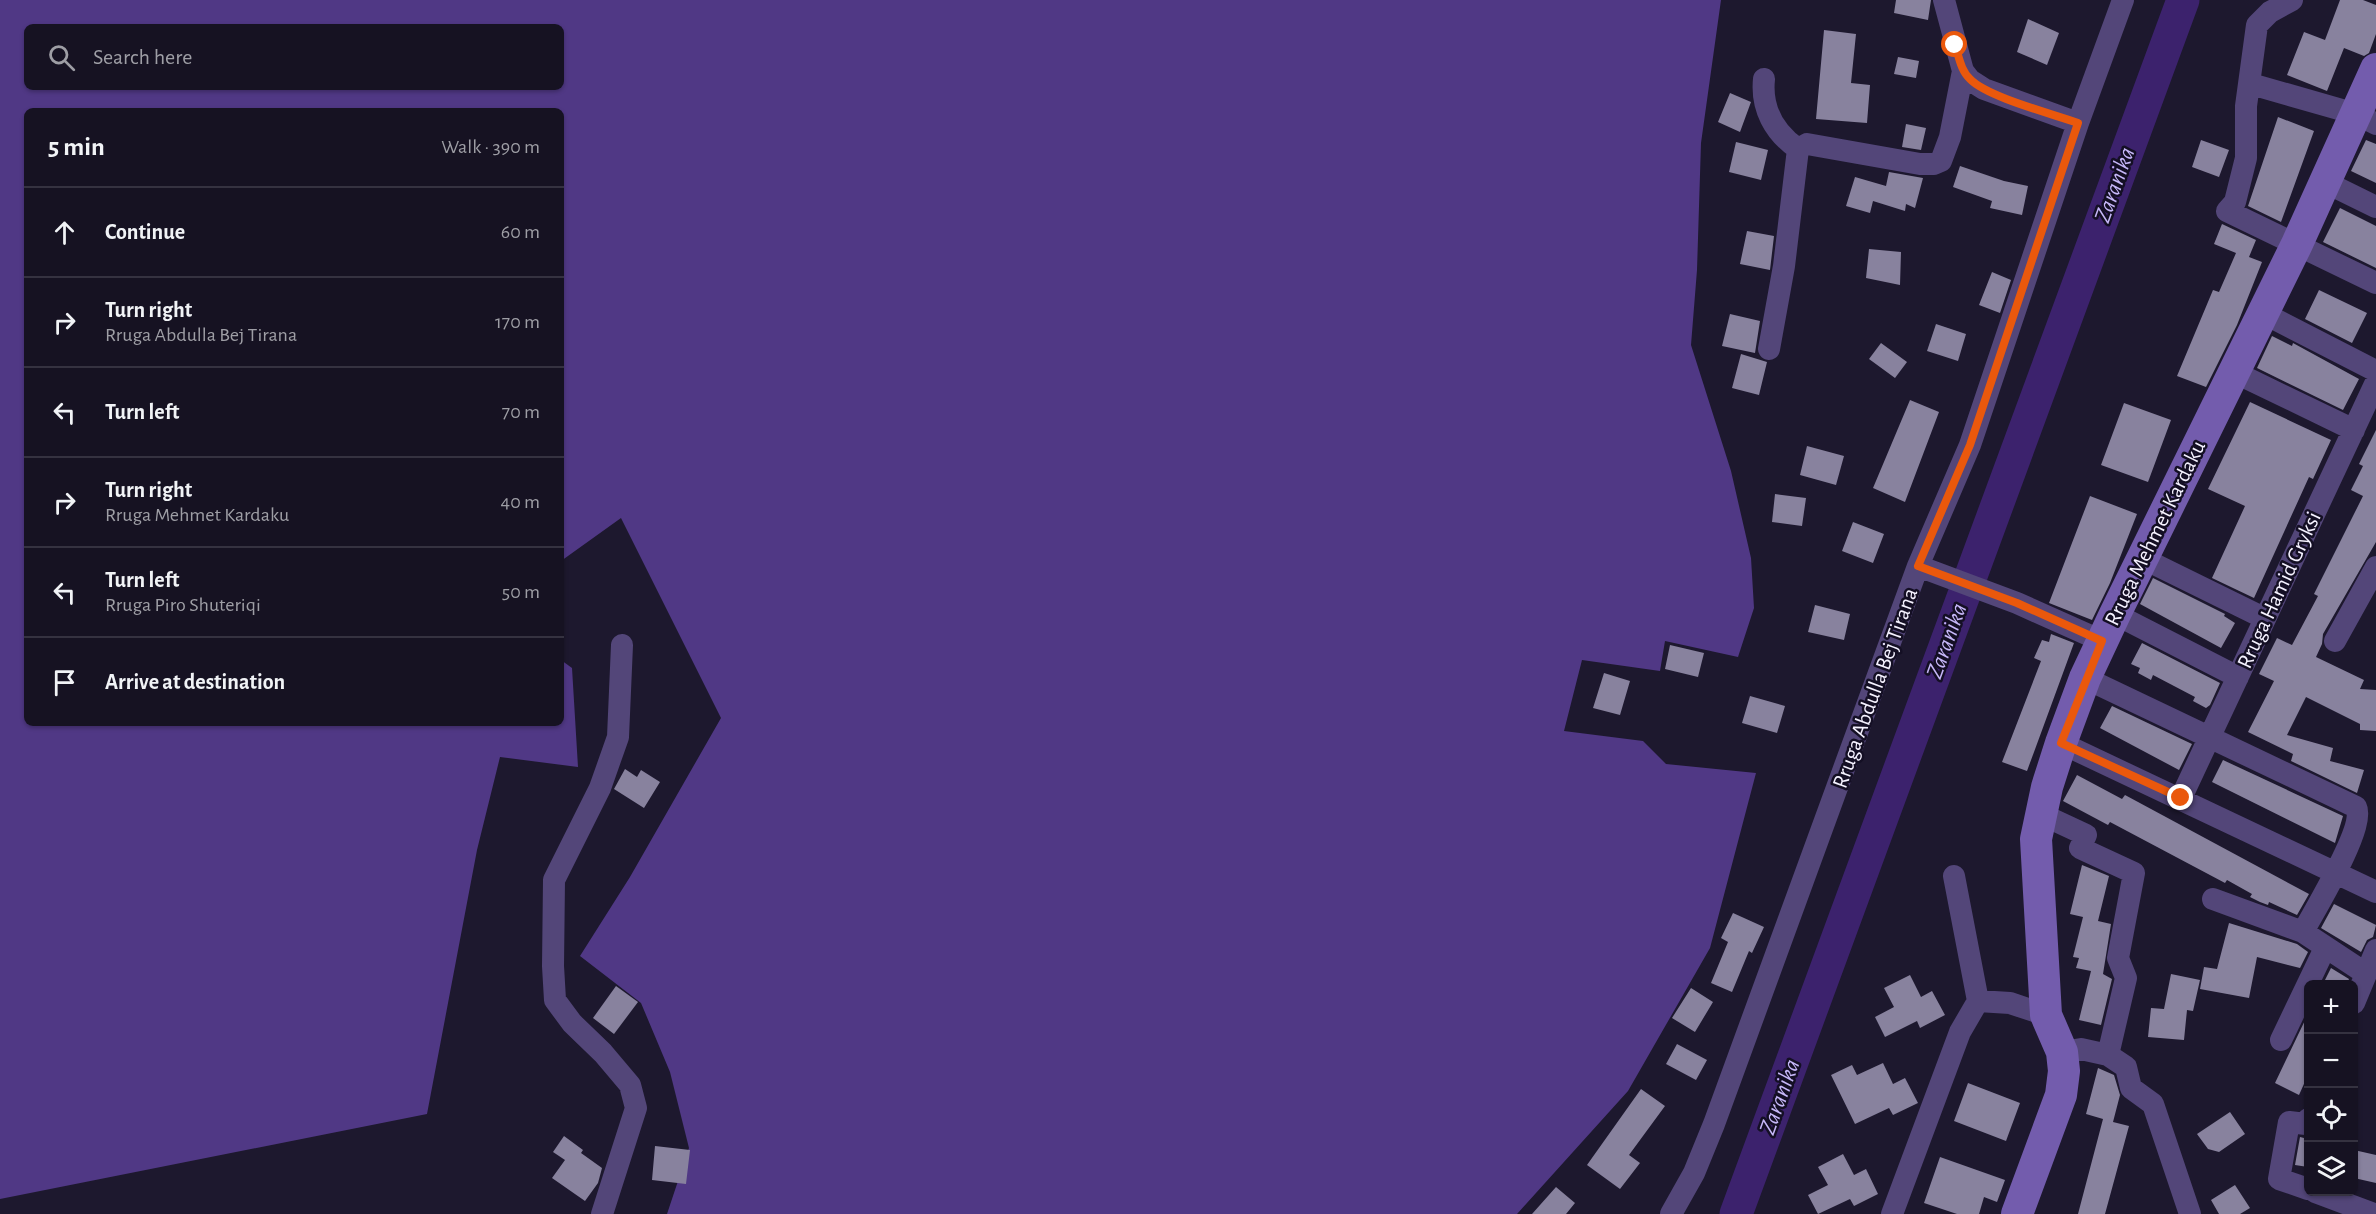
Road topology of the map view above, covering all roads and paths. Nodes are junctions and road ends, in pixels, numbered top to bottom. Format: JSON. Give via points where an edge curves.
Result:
{"nodes":[{"id":1,"x":1944,"y":0,"type":"edge"},
{"id":2,"x":2123,"y":0,"type":"edge"},
{"id":3,"x":2292,"y":0,"type":"edge"},
{"id":4,"x":2376,"y":69,"type":"edge"},
{"id":5,"x":1963,"y":70,"type":"junction"},
{"id":6,"x":1764,"y":79,"type":"dead end"},
{"id":7,"x":2251,"y":84,"type":"junction"},
{"id":8,"x":2366,"y":119,"type":"edge"},
{"id":9,"x":2078,"y":123,"type":"junction"},
{"id":10,"x":1798,"y":149,"type":"junction"},
{"id":11,"x":2325,"y":182,"type":"junction"},
{"id":12,"x":2376,"y":207,"type":"edge"},
{"id":13,"x":2297,"y":244,"type":"junction"},
{"id":14,"x":2376,"y":283,"type":"edge"},
{"id":15,"x":2263,"y":313,"type":"junction"},
{"id":16,"x":1769,"y":350,"type":"dead end"},
{"id":17,"x":2376,"y":371,"type":"edge"},
{"id":18,"x":2234,"y":372,"type":"junction"},
{"id":19,"x":2376,"y":382,"type":"edge"},
{"id":20,"x":2354,"y":430,"type":"junction"},
{"id":21,"x":2142,"y":558,"type":"junction"},
{"id":22,"x":1918,"y":566,"type":"junction"},
{"id":23,"x":2376,"y":567,"type":"edge"},
{"id":24,"x":2264,"y":618,"type":"junction"},
{"id":25,"x":2109,"y":628,"type":"junction"},
{"id":26,"x":2335,"y":641,"type":"dead end"},
{"id":27,"x":622,"y":645,"type":"dead end"},
{"id":28,"x":2238,"y":677,"type":"junction"},
{"id":29,"x":2085,"y":678,"type":"junction"},
{"id":30,"x":2210,"y":737,"type":"junction"},
{"id":31,"x":2061,"y":743,"type":"junction"},
{"id":32,"x":2181,"y":798,"type":"junction"},
{"id":33,"x":2041,"y":814,"type":"junction"},
{"id":34,"x":2334,"y":874,"type":"junction"},
{"id":35,"x":1954,"y":876,"type":"dead end"},
{"id":36,"x":2376,"y":892,"type":"edge"},
{"id":37,"x":2213,"y":898,"type":"dead end"},
{"id":38,"x":2302,"y":932,"type":"junction"},
{"id":39,"x":2325,"y":948,"type":"junction"},
{"id":40,"x":2376,"y":950,"type":"edge"},
{"id":41,"x":2365,"y":973,"type":"junction"},
{"id":42,"x":2358,"y":992,"type":"edge"},
{"id":43,"x":1978,"y":1001,"type":"junction"},
{"id":44,"x":2046,"y":1015,"type":"junction"},
{"id":45,"x":2281,"y":1040,"type":"dead end"},
{"id":46,"x":2062,"y":1052,"type":"junction"},
{"id":47,"x":2108,"y":1054,"type":"junction"},
{"id":48,"x":2304,"y":1124,"type":"edge"},
{"id":49,"x":2304,"y":1188,"type":"edge"},
{"id":50,"x":2328,"y":1196,"type":"edge"},
{"id":51,"x":602,"y":1214,"type":"edge"},
{"id":52,"x":1671,"y":1214,"type":"edge"},
{"id":53,"x":1892,"y":1214,"type":"edge"},
{"id":54,"x":2017,"y":1214,"type":"edge"},
{"id":55,"x":2190,"y":1214,"type":"edge"},
{"id":56,"x":2374,"y":1214,"type":"edge"}],
"edges":[{"from":1,"to":5,"type":"street"},
{"from":2,"to":9,"type":"street","name":"Rruga Abdulla Bej Tirana"},
{"from":3,"to":7,"type":"street","via":[[2270,12],[2257,25]]},
{"from":4,"to":8,"type":"street","name":"Rruga Mehmet Kardaku"},
{"from":5,"to":9,"type":"street","via":[[1984,89]]},
{"from":5,"to":10,"type":"street","via":[[1941,161],[1920,164],[1808,144]]},
{"from":6,"to":10,"type":"street","via":[[1762,96],[1767,111],[1784,139]]},
{"from":7,"to":8,"type":"street"},
{"from":7,"to":13,"type":"street","via":[[2246,106],[2246,158],[2235,202],[2227,211]]},
{"from":8,"to":11,"type":"street","name":"Rruga Mehmet Kardaku"},
{"from":9,"to":22,"type":"street","name":"Rruga Abdulla Bej Tirana","via":[[1970,445]]},
{"from":10,"to":16,"type":"street"},
{"from":11,"to":12,"type":"street"},
{"from":11,"to":13,"type":"street","name":"Rruga Mehmet Kardaku"},
{"from":13,"to":14,"type":"street"},
{"from":13,"to":15,"type":"street","name":"Rruga Mehmet Kardaku"},
{"from":15,"to":17,"type":"street"},
{"from":15,"to":18,"type":"street","name":"Rruga Mehmet Kardaku"},
{"from":18,"to":20,"type":"street"},
{"from":18,"to":21,"type":"street","name":"Rruga Mehmet Kardaku"},
{"from":19,"to":20,"type":"street","name":"Rruga Hamid Gryksi"},
{"from":20,"to":24,"type":"street","name":"Rruga Hamid Gryksi"},
{"from":21,"to":24,"type":"street"},
{"from":21,"to":25,"type":"street","name":"Rruga Mehmet Kardaku"},
{"from":22,"to":25,"type":"street","via":[[2017,603]]},
{"from":22,"to":52,"type":"street","name":"Rruga Abdulla Bej Tirana","via":[[1714,1124],[1694,1173]]},
{"from":23,"to":26,"type":"street"},
{"from":24,"to":28,"type":"street","name":"Rruga Hamid Gryksi"},
{"from":25,"to":28,"type":"street"},
{"from":25,"to":29,"type":"street","name":"Rruga Mehmet Kardaku"},
{"from":27,"to":51,"type":"street","via":[[618,737],[600,788],[554,880],[555,1000],[630,1085],[636,1108]]},
{"from":28,"to":30,"type":"street","name":"Rruga Hamid Gryksi"},
{"from":29,"to":30,"type":"street"},
{"from":29,"to":31,"type":"street","name":"Rruga Mehmet Kardaku"},
{"from":30,"to":32,"type":"street","name":"Rruga Hamid Gryksi"},
{"from":30,"to":34,"type":"street","via":[[2356,807],[2357,823]]},
{"from":31,"to":32,"type":"street"},
{"from":31,"to":33,"type":"street","name":"Rruga Mehmet Kardaku"},
{"from":32,"to":34,"type":"street"},
{"from":33,"to":44,"type":"street","name":"Rruga Mehmet Kardaku","via":[[2036,839]]},
{"from":33,"to":47,"type":"street","via":[[2086,835],[2080,848],[2134,873],[2118,957],[2126,978]]},
{"from":34,"to":36,"type":"street"},
{"from":34,"to":38,"type":"street"},
{"from":35,"to":43,"type":"street"},
{"from":37,"to":38,"type":"street"},
{"from":38,"to":39,"type":"street"},
{"from":39,"to":41,"type":"street"},
{"from":39,"to":45,"type":"street"},
{"from":40,"to":41,"type":"street"},
{"from":41,"to":42,"type":"street"},
{"from":43,"to":44,"type":"street","via":[[2010,1004]]},
{"from":43,"to":53,"type":"street","via":[[1960,1032]]},
{"from":44,"to":46,"type":"street","name":"Rruga Mehmet Kardaku"},
{"from":46,"to":47,"type":"street","via":[[2081,1049]]},
{"from":46,"to":54,"type":"street","name":"Rruga Mehmet Kardaku","via":[[2061,1095]]},
{"from":47,"to":55,"type":"street","via":[[2126,1067],[2132,1088],[2153,1104]]},
{"from":48,"to":49,"type":"street","via":[[2289,1122],[2279,1179]]},
{"from":50,"to":56,"type":"street"}]}
